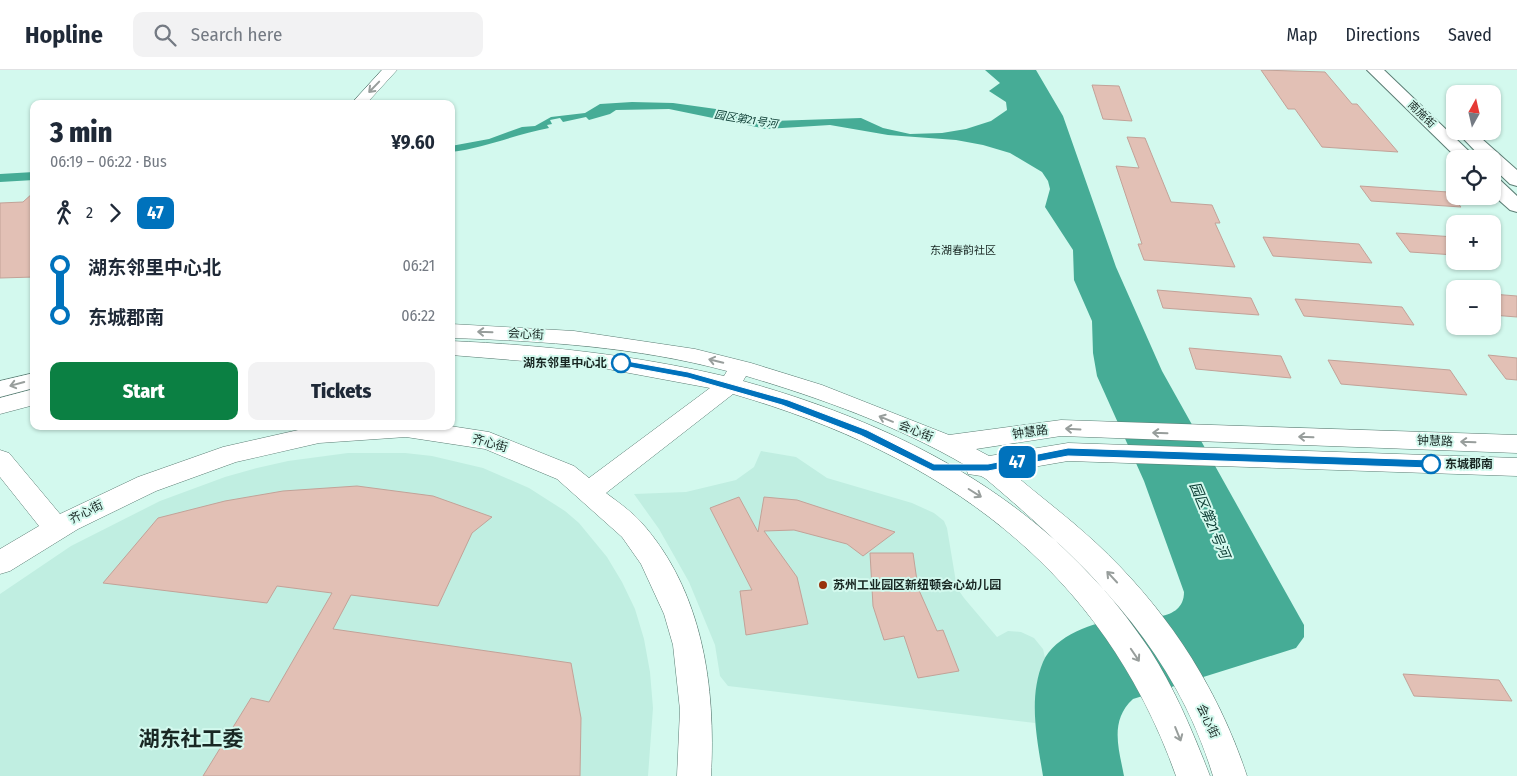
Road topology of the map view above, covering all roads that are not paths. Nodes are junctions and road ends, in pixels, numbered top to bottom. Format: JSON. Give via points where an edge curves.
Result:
{"nodes":[{"id":1,"x":390,"y":70,"type":"edge"},
{"id":2,"x":406,"y":70,"type":"edge"},
{"id":3,"x":1375,"y":70,"type":"edge"},
{"id":4,"x":1396,"y":70,"type":"edge"},
{"id":5,"x":362,"y":100,"type":"edge"},
{"id":6,"x":378,"y":100,"type":"edge"},
{"id":7,"x":1433,"y":104,"type":"dead end"},
{"id":8,"x":1474,"y":140,"type":"edge"},
{"id":9,"x":1459,"y":150,"type":"edge"},
{"id":10,"x":1517,"y":180,"type":"edge"},
{"id":11,"x":1501,"y":191,"type":"edge"},
{"id":12,"x":1517,"y":206,"type":"edge"},
{"id":13,"x":455,"y":331,"type":"edge"},
{"id":14,"x":455,"y":348,"type":"edge"},
{"id":15,"x":735,"y":376,"type":"junction"},
{"id":16,"x":30,"y":381,"type":"edge"},
{"id":17,"x":0,"y":389,"type":"edge"},
{"id":18,"x":30,"y":398,"type":"edge"},
{"id":19,"x":0,"y":406,"type":"edge"},
{"id":20,"x":947,"y":444,"type":"junction"},
{"id":21,"x":1517,"y":444,"type":"edge"},
{"id":22,"x":0,"y":458,"type":"edge"},
{"id":23,"x":988,"y":467,"type":"junction"},
{"id":24,"x":1517,"y":467,"type":"edge"},
{"id":25,"x":933,"y":468,"type":"junction"},
{"id":26,"x":592,"y":490,"type":"junction"},
{"id":27,"x":56,"y":528,"type":"junction"},
{"id":28,"x":0,"y":563,"type":"edge"},
{"id":29,"x":694,"y":776,"type":"edge"},
{"id":30,"x":1192,"y":776,"type":"edge"},
{"id":31,"x":1230,"y":776,"type":"edge"}],
"edges":[{"from":1,"to":5,"type":"street","one_way":true},
{"from":2,"to":6,"type":"street"},
{"from":3,"to":9,"type":"main road","name":"南施街"},
{"from":4,"to":7,"type":"main road","name":"南施街"},
{"from":8,"to":10,"type":"main road"},
{"from":11,"to":12,"type":"main road"},
{"from":15,"to":13,"type":"street","name":"会心街","one_way":true,"via":[[695,356],[575,338]]},
{"from":14,"to":15,"type":"street","name":"会心街","via":[[574,356],[684,374]]},
{"from":20,"to":15,"type":"street","name":"会心街","one_way":true,"via":[[839,399]]},
{"from":15,"to":25,"type":"street","name":"会心街","via":[[864,433]]},
{"from":15,"to":26,"type":"street"},
{"from":16,"to":17,"type":"street","one_way":true},
{"from":18,"to":19,"type":"street"},
{"from":21,"to":20,"type":"street","name":"钟慧路","one_way":true,"via":[[1060,428]]},
{"from":20,"to":23,"type":"street","name":"会心街"},
{"from":20,"to":25,"type":"street"},
{"from":22,"to":27,"type":"street"},
{"from":23,"to":24,"type":"street","name":"钟慧路","via":[[1068,452]]},
{"from":23,"to":25,"type":"street","name":"钟慧路"},
{"from":31,"to":23,"type":"street","name":"会心街","one_way":true,"via":[[1212,726],[1191,685],[1144,614],[1070,535]]},
{"from":25,"to":30,"type":"street","name":"会心街","one_way":true,"via":[[996,507],[1045,548],[1109,617],[1160,693]]},
{"from":26,"to":27,"type":"street","name":"齐心街","via":[[553,466],[475,438],[418,430],[356,430],[292,438],[224,454],[153,480]]},
{"from":26,"to":29,"type":"street","name":"齐心街","via":[[614,510],[658,566],[681,620],[692,664],[697,704]]},
{"from":27,"to":28,"type":"street","name":"齐心街"}]}
